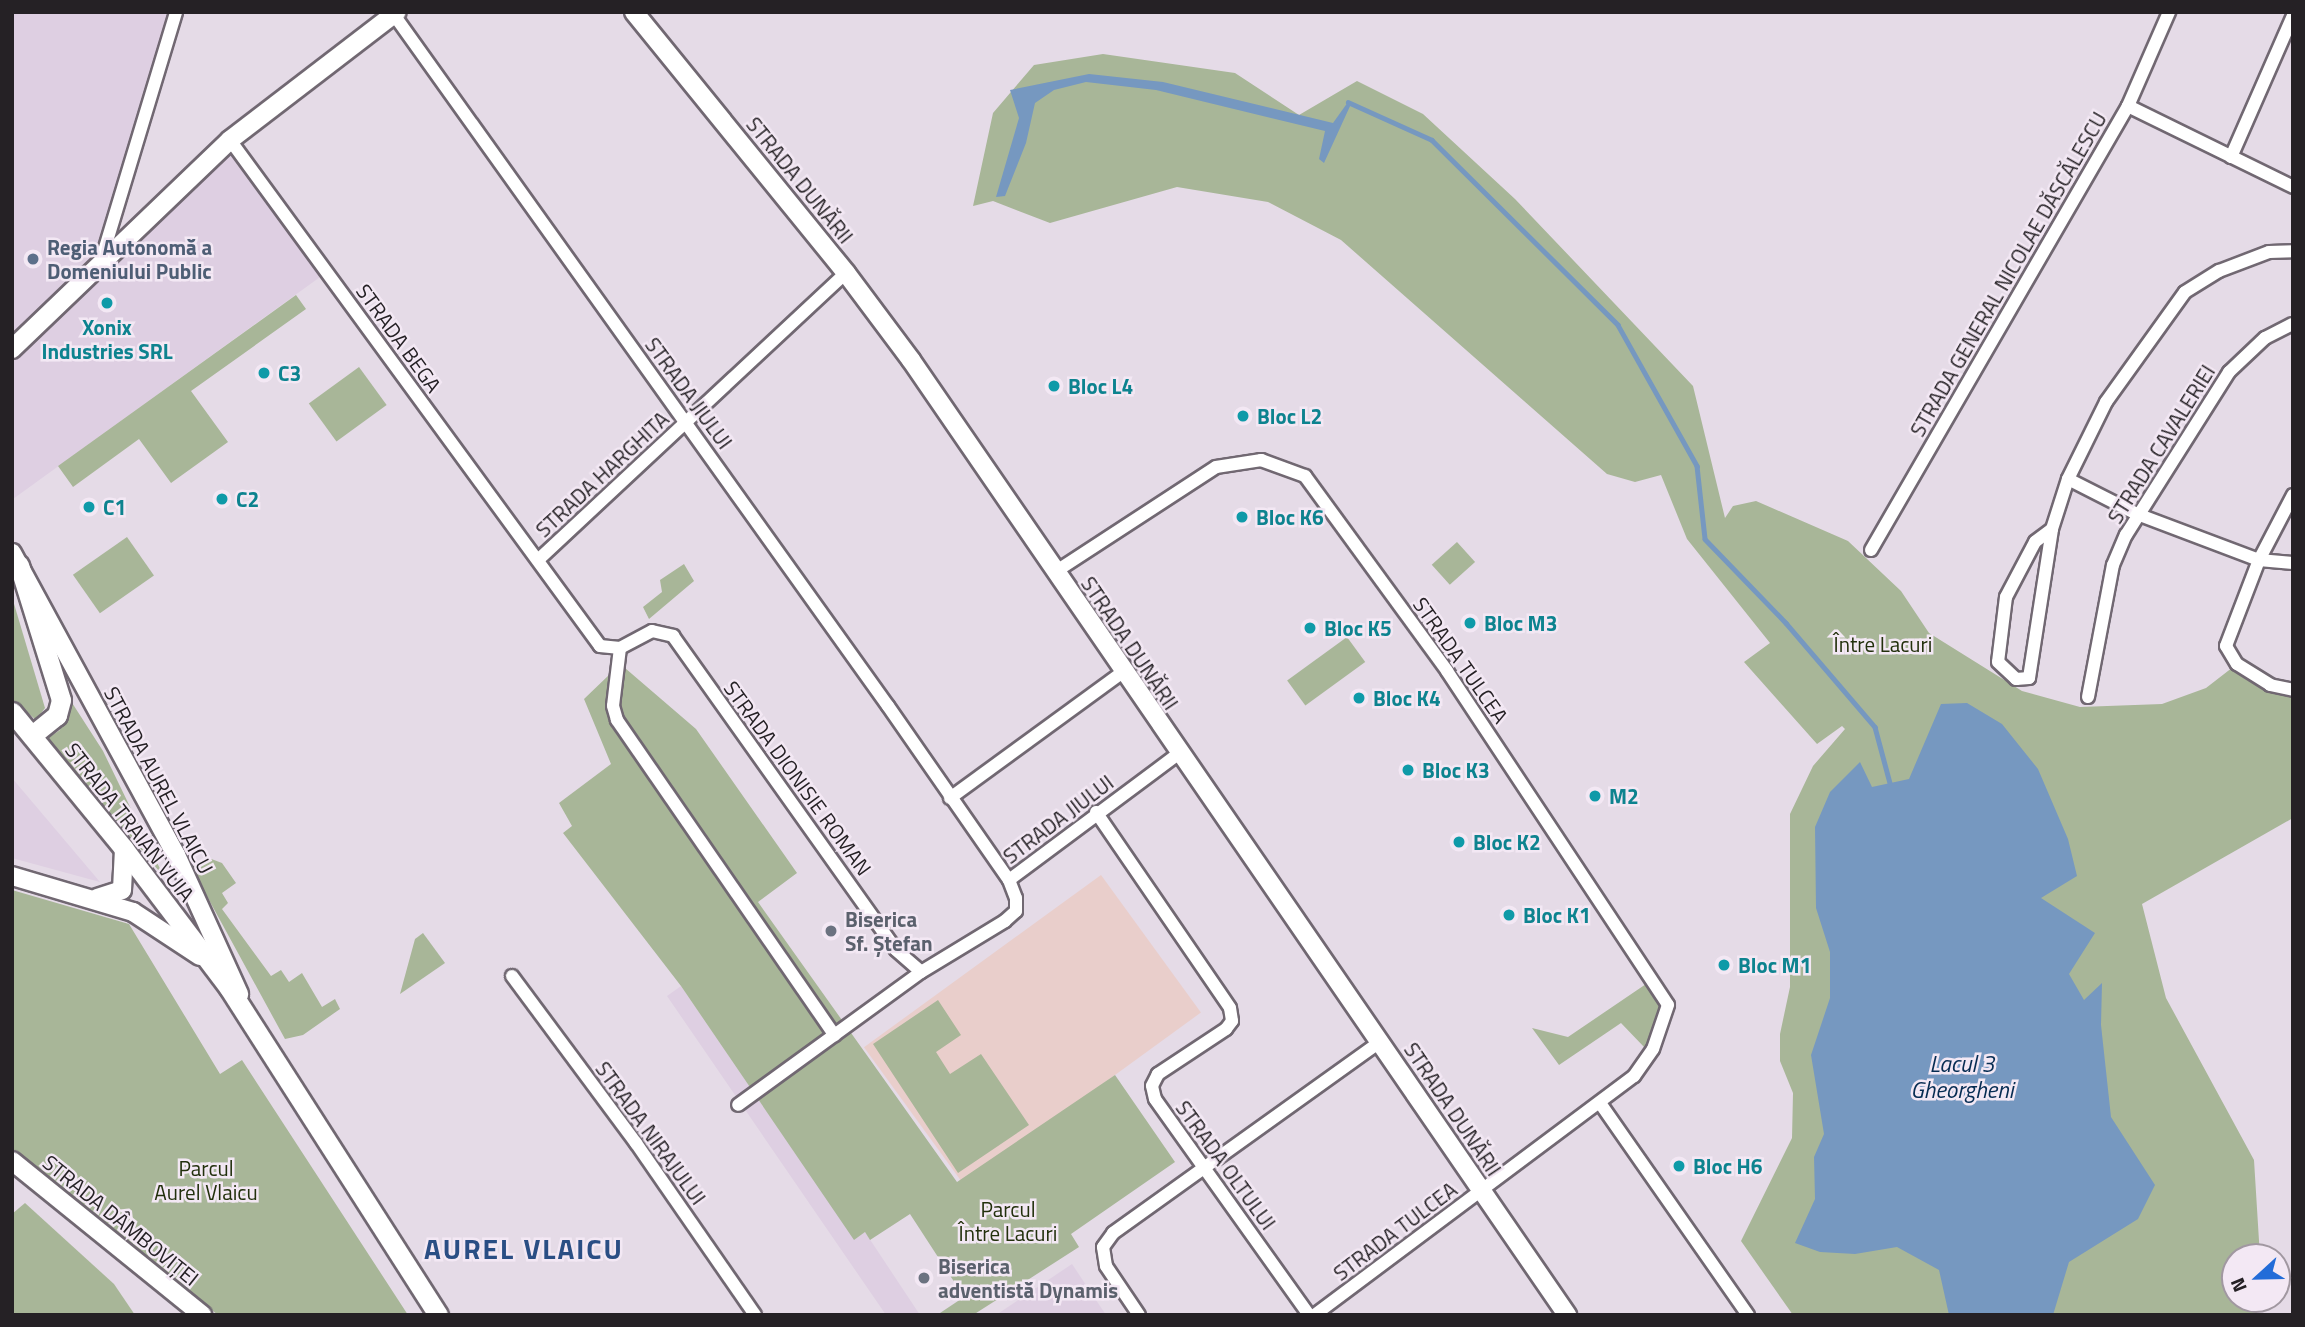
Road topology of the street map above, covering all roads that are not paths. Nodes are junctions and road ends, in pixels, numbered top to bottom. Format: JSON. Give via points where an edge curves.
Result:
{"nodes":[{"id":1,"x":176,"y":12,"type":"edge"},
{"id":2,"x":634,"y":12,"type":"edge"},
{"id":3,"x":2169,"y":12,"type":"edge"},
{"id":4,"x":394,"y":13,"type":"edge"},
{"id":5,"x":2293,"y":16,"type":"edge"},
{"id":6,"x":2128,"y":106,"type":"junction"},
{"id":7,"x":230,"y":139,"type":"junction"},
{"id":8,"x":2231,"y":158,"type":"junction"},
{"id":9,"x":2293,"y":187,"type":"edge"},
{"id":10,"x":2293,"y":251,"type":"edge"},
{"id":11,"x":99,"y":268,"type":"junction"},
{"id":12,"x":846,"y":273,"type":"junction"},
{"id":13,"x":2293,"y":324,"type":"edge"},
{"id":14,"x":12,"y":349,"type":"edge"},
{"id":15,"x":686,"y":422,"type":"junction"},
{"id":16,"x":2068,"y":479,"type":"junction"},
{"id":17,"x":2293,"y":495,"type":"edge"},
{"id":18,"x":2137,"y":514,"type":"junction"},
{"id":19,"x":2052,"y":529,"type":"junction"},
{"id":20,"x":1871,"y":550,"type":"dead end"},
{"id":21,"x":15,"y":559,"type":"edge"},
{"id":22,"x":538,"y":560,"type":"junction"},
{"id":23,"x":2259,"y":560,"type":"junction"},
{"id":24,"x":2293,"y":563,"type":"edge"},
{"id":25,"x":1055,"y":572,"type":"junction"},
{"id":26,"x":620,"y":648,"type":"junction"},
{"id":27,"x":1123,"y":672,"type":"junction"},
{"id":28,"x":2293,"y":690,"type":"edge"},
{"id":29,"x":2088,"y":697,"type":"dead end"},
{"id":30,"x":12,"y":712,"type":"edge"},
{"id":31,"x":32,"y":735,"type":"junction"},
{"id":32,"x":1178,"y":754,"type":"junction"},
{"id":33,"x":950,"y":798,"type":"junction"},
{"id":34,"x":1096,"y":812,"type":"junction"},
{"id":35,"x":124,"y":849,"type":"junction"},
{"id":36,"x":12,"y":876,"type":"edge"},
{"id":37,"x":1009,"y":880,"type":"junction"},
{"id":38,"x":91,"y":898,"type":"junction"},
{"id":39,"x":210,"y":963,"type":"junction"},
{"id":40,"x":921,"y":971,"type":"junction"},
{"id":41,"x":512,"y":976,"type":"dead end"},
{"id":42,"x":257,"y":1032,"type":"junction"},
{"id":43,"x":834,"y":1035,"type":"junction"},
{"id":44,"x":1381,"y":1041,"type":"junction"},
{"id":45,"x":1600,"y":1104,"type":"junction"},
{"id":46,"x":738,"y":1105,"type":"dead end"},
{"id":47,"x":12,"y":1161,"type":"edge"},
{"id":48,"x":1205,"y":1166,"type":"junction"},
{"id":49,"x":1481,"y":1191,"type":"junction"},
{"id":50,"x":202,"y":1315,"type":"edge"},
{"id":51,"x":438,"y":1315,"type":"edge"},
{"id":52,"x":755,"y":1315,"type":"edge"},
{"id":53,"x":1139,"y":1315,"type":"edge"},
{"id":54,"x":1309,"y":1315,"type":"edge"},
{"id":55,"x":1315,"y":1315,"type":"edge"},
{"id":56,"x":1567,"y":1315,"type":"edge"},
{"id":57,"x":1748,"y":1315,"type":"edge"}],
"edges":[{"from":1,"to":11,"type":"street"},
{"from":2,"to":12,"type":"street","name":"STRADA DUNĂRII"},
{"from":3,"to":6,"type":"street","name":"STRADA GENERAL NICOLAE DĂSCĂLESCU"},
{"from":4,"to":7,"type":"street"},
{"from":4,"to":15,"type":"street","name":"STRADA JIULUI"},
{"from":5,"to":8,"type":"street"},
{"from":6,"to":8,"type":"street"},
{"from":6,"to":20,"type":"street","name":"STRADA GENERAL NICOLAE DĂSCĂLESCU"},
{"from":7,"to":11,"type":"street"},
{"from":7,"to":22,"type":"street","name":"STRADA BEGA"},
{"from":8,"to":9,"type":"street"},
{"from":10,"to":16,"type":"street","via":[[2269,253],[2219,271],[2185,292],[2106,402]]},
{"from":11,"to":14,"type":"street"},
{"from":12,"to":15,"type":"street","name":"STRADA HARGHITA"},
{"from":12,"to":25,"type":"street","name":"STRADA DUNĂRII"},
{"from":13,"to":18,"type":"street","name":"STRADA CAVALERIEI","via":[[2265,338],[2229,372]]},
{"from":15,"to":22,"type":"street","name":"STRADA HARGHITA"},
{"from":15,"to":33,"type":"street","name":"STRADA JIULUI"},
{"from":16,"to":18,"type":"street"},
{"from":16,"to":19,"type":"street"},
{"from":17,"to":23,"type":"street"},
{"from":18,"to":23,"type":"street"},
{"from":18,"to":29,"type":"street","name":"STRADA CAVALERIEI","via":[[2113,565]]},
{"from":19,"to":19,"type":"street","via":[[2029,678],[2016,679],[1998,662],[2006,597],[2035,542]]},
{"from":21,"to":31,"type":"main road","via":[[61,700],[57,715]]},
{"from":21,"to":42,"type":"street","name":"STRADA AUREL VLAICU","via":[[176,855]]},
{"from":22,"to":26,"type":"street","via":[[600,646]]},
{"from":23,"to":24,"type":"street"},
{"from":23,"to":28,"type":"street","via":[[2226,646],[2237,664],[2270,685]]},
{"from":25,"to":27,"type":"street","name":"STRADA DUNĂRII"},
{"from":25,"to":45,"type":"street","name":"STRADA TULCEA","via":[[1216,467],[1261,460],[1306,476],[1447,671],[1664,994],[1667,1016],[1645,1062]]},
{"from":26,"to":40,"type":"street","name":"STRADA DIONISIE ROMAN","via":[[652,631],[673,636],[896,950]]},
{"from":26,"to":43,"type":"street","via":[[613,706],[617,720]]},
{"from":27,"to":32,"type":"street","name":"STRADA DUNĂRII"},
{"from":27,"to":33,"type":"street"},
{"from":30,"to":31,"type":"main road","name":"STRADA TRAIAN VUIA"},
{"from":31,"to":35,"type":"main road","name":"STRADA TRAIAN VUIA"},
{"from":32,"to":34,"type":"street","name":"STRADA JIULUI"},
{"from":32,"to":44,"type":"street","name":"STRADA DUNĂRII"},
{"from":33,"to":37,"type":"street","name":"STRADA JIULUI"},
{"from":34,"to":37,"type":"street","name":"STRADA JIULUI"},
{"from":34,"to":48,"type":"street","name":"STRADA OLTULUI","via":[[1230,1008],[1232,1021],[1226,1030],[1158,1074],[1152,1087],[1155,1100]]},
{"from":35,"to":38,"type":"street","via":[[122,890],[109,897]]},
{"from":35,"to":39,"type":"main road","name":"STRADA TRAIAN VUIA"},
{"from":36,"to":38,"type":"street"},
{"from":37,"to":40,"type":"street","via":[[1017,904],[1011,916]]},
{"from":38,"to":39,"type":"street","via":[[152,921]]},
{"from":39,"to":42,"type":"main road","name":"STRADA AUREL VLAICU"},
{"from":40,"to":43,"type":"street"},
{"from":41,"to":52,"type":"street","name":"STRADA NIRAJULUI"},
{"from":42,"to":51,"type":"main road","name":"STRADA AUREL VLAICU"},
{"from":43,"to":46,"type":"street"},
{"from":44,"to":48,"type":"street"},
{"from":44,"to":49,"type":"street","name":"STRADA DUNĂRII"},
{"from":45,"to":49,"type":"street","name":"STRADA TULCEA"},
{"from":45,"to":57,"type":"street"},
{"from":47,"to":50,"type":"street","name":"STRADA DÂMBOVIȚEI"},
{"from":48,"to":53,"type":"street","via":[[1113,1233],[1103,1247],[1106,1266]]},
{"from":48,"to":54,"type":"street","name":"STRADA OLTULUI"},
{"from":49,"to":55,"type":"street","name":"STRADA TULCEA"},
{"from":49,"to":56,"type":"street","name":"STRADA DUNĂRII"}]}
